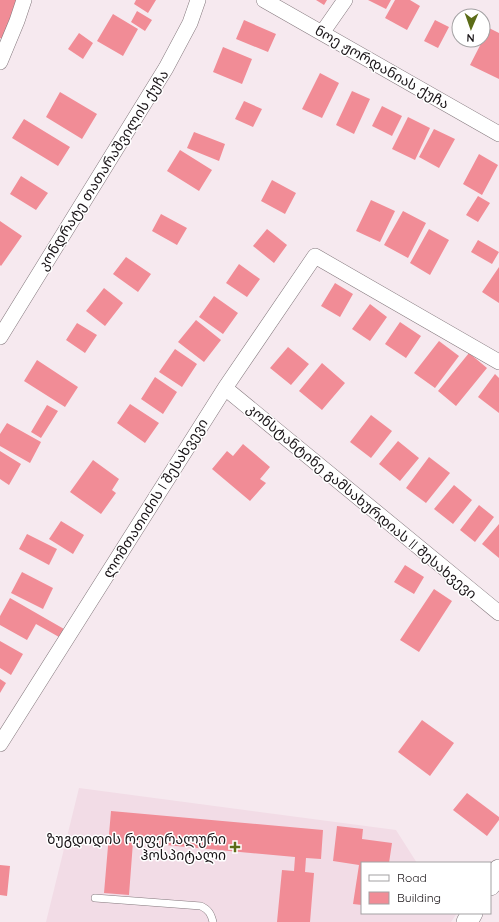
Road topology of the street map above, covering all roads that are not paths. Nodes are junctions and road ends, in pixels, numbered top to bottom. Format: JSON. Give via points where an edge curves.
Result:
{"nodes":[{"id":1,"x":24,"y":0,"type":"edge"},
{"id":2,"x":198,"y":0,"type":"edge"},
{"id":3,"x":264,"y":0,"type":"edge"},
{"id":4,"x":345,"y":0,"type":"edge"},
{"id":5,"x":322,"y":33,"type":"junction"},
{"id":6,"x":0,"y":62,"type":"edge"},
{"id":7,"x":499,"y":134,"type":"edge"},
{"id":8,"x":0,"y":337,"type":"edge"},
{"id":9,"x":499,"y":362,"type":"edge"},
{"id":10,"x":226,"y":388,"type":"junction"},
{"id":11,"x":499,"y":613,"type":"edge"},
{"id":12,"x":0,"y":744,"type":"edge"},
{"id":13,"x":499,"y":870,"type":"edge"},
{"id":14,"x":491,"y":883,"type":"edge"},
{"id":15,"x":95,"y":898,"type":"dead end"},
{"id":16,"x":213,"y":922,"type":"edge"}],
"edges":[{"from":1,"to":6,"type":"street"},
{"from":2,"to":8,"type":"street","name":"კონდრატე თათარაშვილის ქუჩა","via":[[190,23],[166,68]]},
{"from":3,"to":5,"type":"street","name":"ნოე ჟორდანიას ქუჩა"},
{"from":4,"to":5,"type":"street"},
{"from":5,"to":7,"type":"street","name":"ნოე ჟორდანიას ქუჩა"},
{"from":9,"to":10,"type":"street","name":"ლომთათიძის I შესახვევი","via":[[315,256]]},
{"from":10,"to":11,"type":"street","name":"კონსტანტინე გამსახურდიას II შესახვევი"},
{"from":10,"to":12,"type":"street","name":"ლომთათიძის I შესახვევი"},
{"from":13,"to":14,"type":"main road"},
{"from":15,"to":16,"type":"lane","via":[[201,906],[210,913]]}]}
